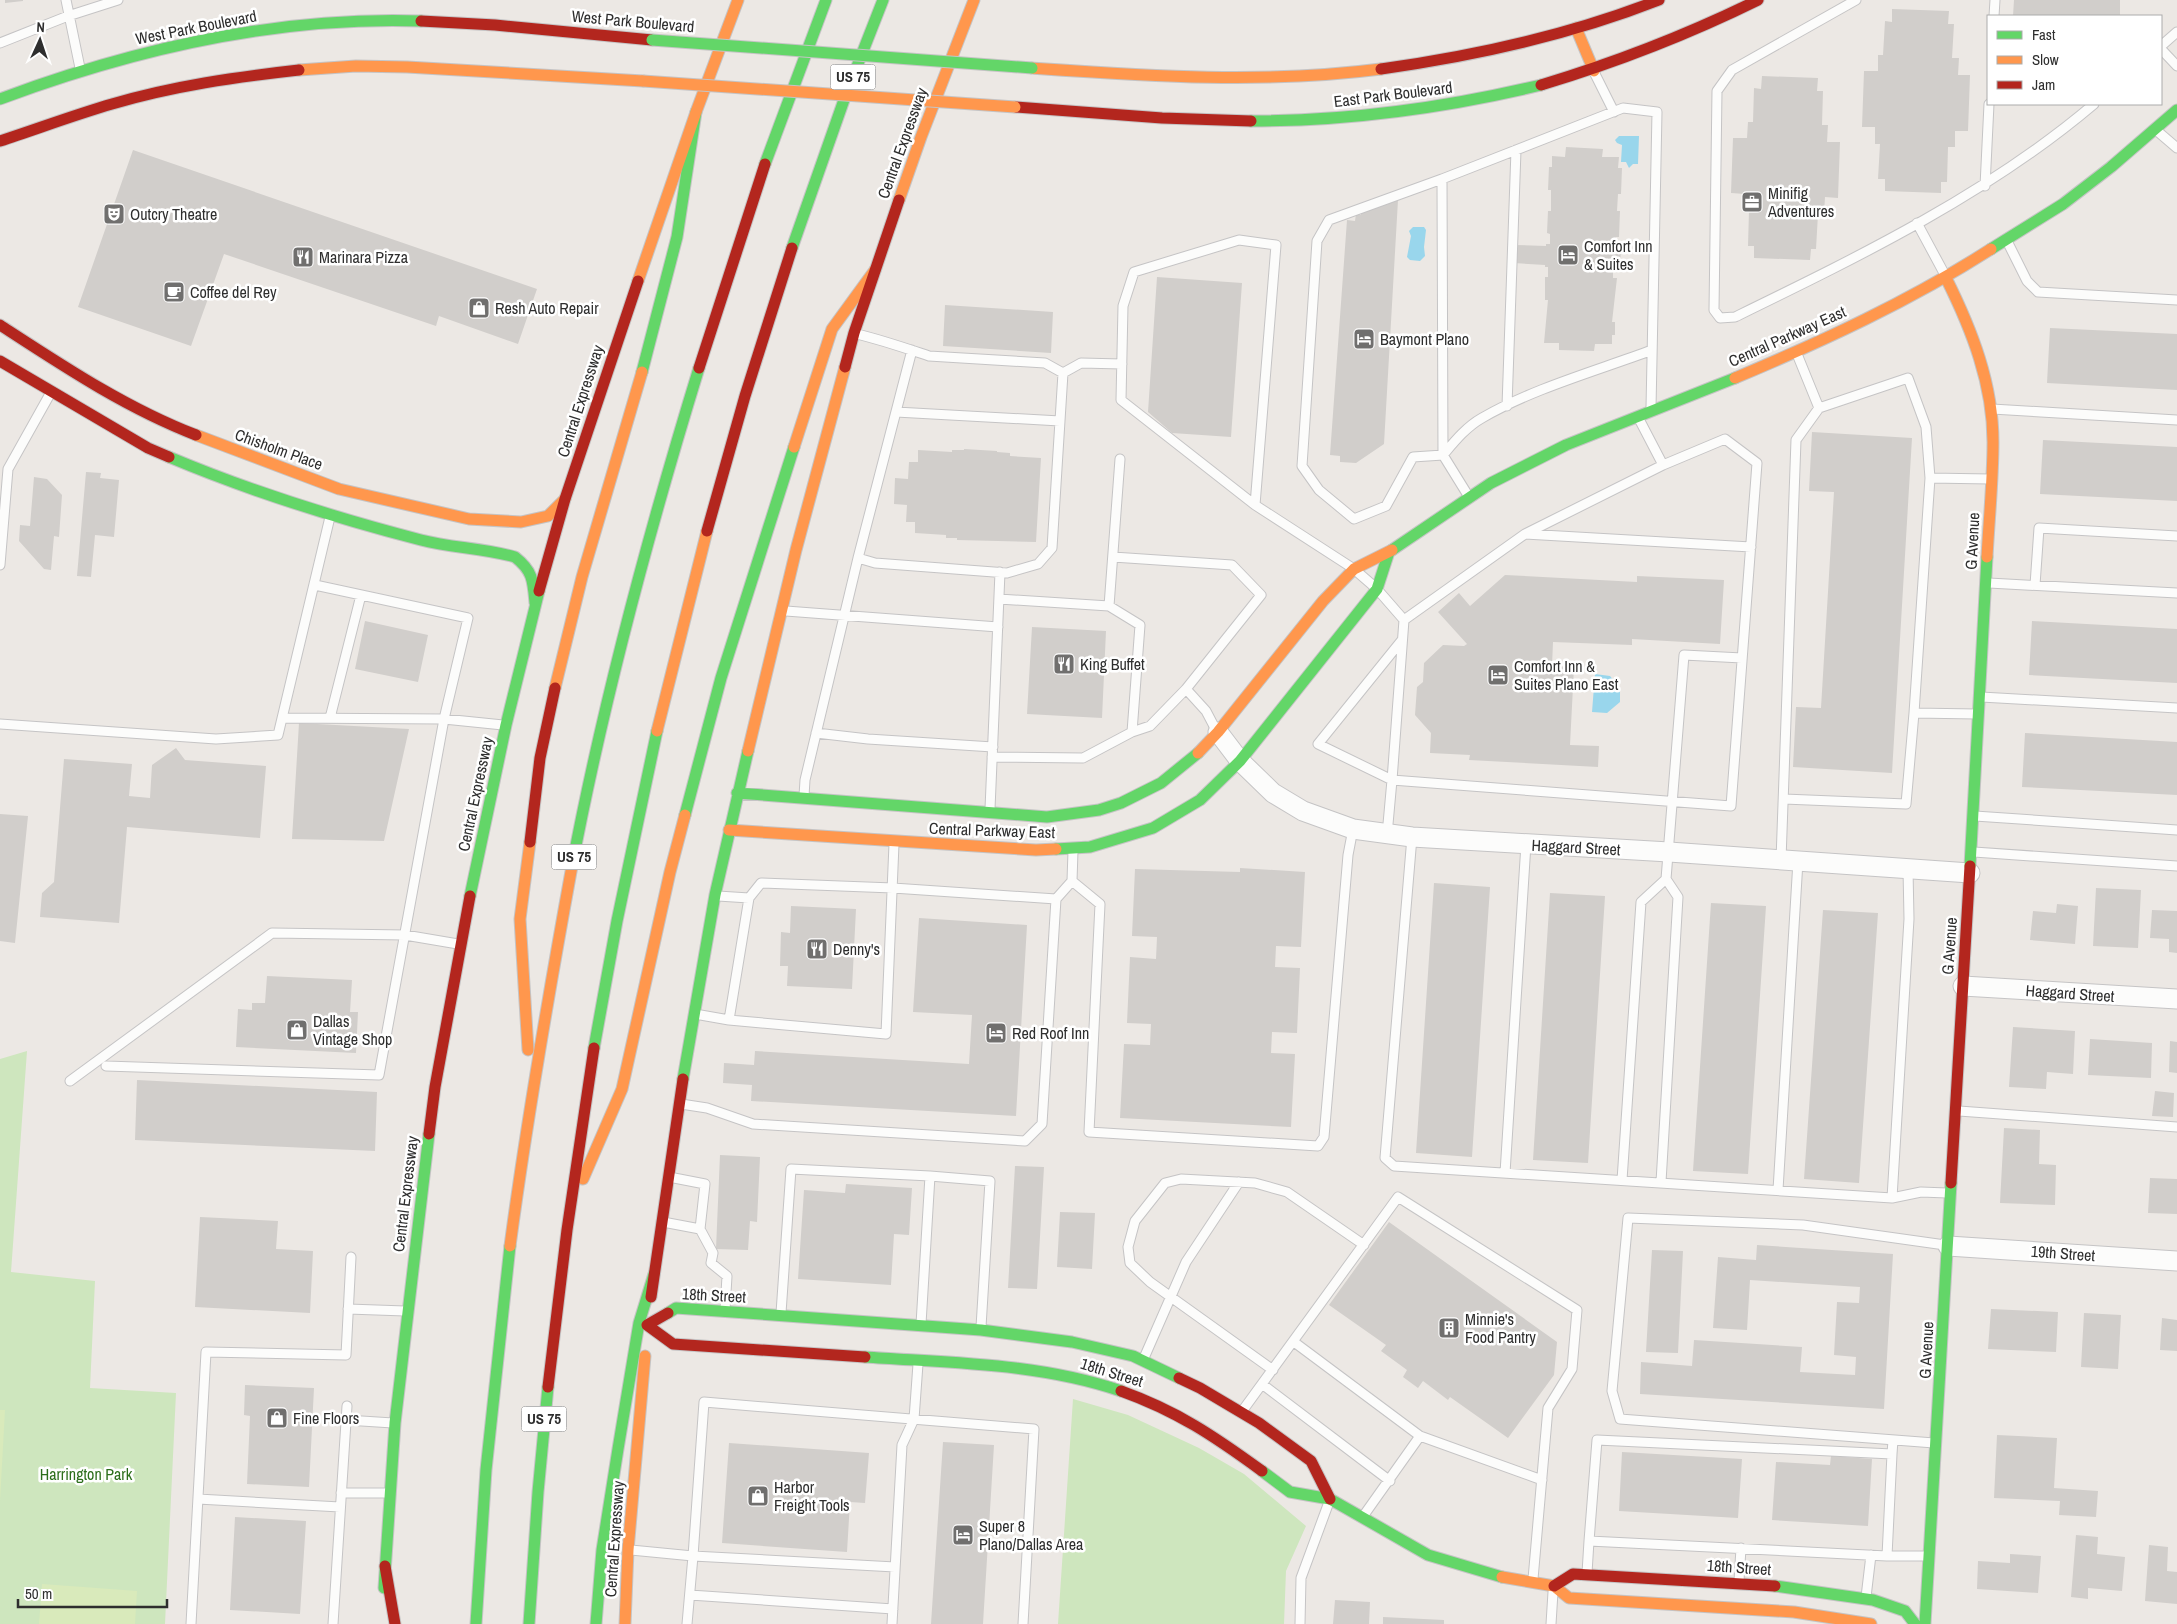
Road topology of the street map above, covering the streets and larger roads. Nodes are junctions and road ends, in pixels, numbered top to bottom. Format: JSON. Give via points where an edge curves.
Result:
{"nodes":[{"id":1,"x":738,"y":0,"type":"edge"},
{"id":2,"x":826,"y":0,"type":"edge"},
{"id":3,"x":883,"y":0,"type":"edge"},
{"id":4,"x":974,"y":0,"type":"edge"},
{"id":5,"x":1659,"y":0,"type":"edge"},
{"id":6,"x":1758,"y":0,"type":"edge"},
{"id":7,"x":1576,"y":28,"type":"junction"},
{"id":8,"x":1032,"y":68,"type":"joint"},
{"id":9,"x":1594,"y":71,"type":"junction"},
{"id":10,"x":0,"y":99,"type":"edge"},
{"id":11,"x":2177,"y":110,"type":"edge"},
{"id":12,"x":696,"y":112,"type":"junction"},
{"id":13,"x":0,"y":141,"type":"edge"},
{"id":14,"x":876,"y":270,"type":"junction"},
{"id":15,"x":1946,"y":278,"type":"junction"},
{"id":16,"x":0,"y":325,"type":"edge"},
{"id":17,"x":0,"y":361,"type":"edge"},
{"id":18,"x":59,"y":380,"type":"junction"},
{"id":19,"x":565,"y":500,"type":"junction"},
{"id":20,"x":335,"y":502,"type":"junction"},
{"id":21,"x":1389,"y":552,"type":"junction"},
{"id":22,"x":535,"y":606,"type":"junction"},
{"id":23,"x":1218,"y":732,"type":"junction"},
{"id":24,"x":1240,"y":761,"type":"junction"},
{"id":25,"x":738,"y":793,"type":"junction"},
{"id":26,"x":729,"y":830,"type":"junction"},
{"id":27,"x":1970,"y":873,"type":"junction"},
{"id":28,"x":1963,"y":986,"type":"junction"},
{"id":29,"x":2177,"y":999,"type":"edge"},
{"id":30,"x":532,"y":1093,"type":"junction"},
{"id":31,"x":568,"y":1214,"type":"junction"},
{"id":32,"x":1948,"y":1246,"type":"junction"},
{"id":33,"x":2177,"y":1261,"type":"edge"},
{"id":34,"x":654,"y":1274,"type":"junction"},
{"id":35,"x":647,"y":1325,"type":"junction"},
{"id":36,"x":1330,"y":1499,"type":"junction"},
{"id":37,"x":385,"y":1566,"type":"junction"},
{"id":38,"x":1554,"y":1586,"type":"junction"},
{"id":39,"x":382,"y":1614,"type":"dead end"},
{"id":40,"x":1696,"y":1615,"type":"edge"},
{"id":41,"x":395,"y":1624,"type":"edge"},
{"id":42,"x":476,"y":1624,"type":"edge"},
{"id":43,"x":529,"y":1624,"type":"edge"},
{"id":44,"x":596,"y":1624,"type":"edge"},
{"id":45,"x":625,"y":1624,"type":"edge"},
{"id":46,"x":1871,"y":1624,"type":"edge"},
{"id":47,"x":1915,"y":1624,"type":"edge"},
{"id":48,"x":1925,"y":1624,"type":"edge"}],
"edges":[{"from":1,"to":12,"type":"main road","name":"Central Expressway"},
{"from":2,"to":30,"type":"main road","number":"US 75","via":[[728,272],[650,536],[584,807]]},
{"from":3,"to":31,"type":"main road","number":"US 75","via":[[788,255],[723,470],[671,666],[645,777],[603,988]]},
{"from":4,"to":14,"type":"main road","name":"Central Expressway","via":[[921,137]]},
{"from":5,"to":7,"type":"main road","name":"East Park Boulevard"},
{"from":6,"to":9,"type":"main road","name":"East Park Boulevard","via":[[1698,31]]},
{"from":7,"to":8,"type":"main road","name":"East Park Boulevard","via":[[1474,55],[1394,68],[1318,75],[1231,78]]},
{"from":7,"to":9,"type":"main road"},
{"from":8,"to":10,"type":"main road","name":"West Park Boulevard","bridge":true,"via":[[652,40],[525,27],[415,22],[340,23],[279,28],[158,49],[80,70]]},
{"from":9,"to":13,"type":"main road","name":"East Park Boulevard","bridge":true,"via":[[1478,100],[1392,113],[1310,120],[1226,121],[642,80],[356,66],[240,77],[172,89],[112,104]]},
{"from":11,"to":15,"type":"main road","name":"Central Parkway East","via":[[2063,204]]},
{"from":12,"to":19,"type":"main road","name":"Central Expressway"},
{"from":12,"to":30,"type":"main road","via":[[677,237],[651,343],[562,653],[540,758],[520,919]]},
{"from":14,"to":25,"type":"main road","name":"Central Expressway","via":[[854,334],[796,550]]},
{"from":14,"to":31,"type":"main road","via":[[832,329],[721,678],[670,872],[622,1089]]},
{"from":15,"to":21,"type":"main road","name":"Central Parkway East","via":[[1796,352],[1566,445],[1491,483]]},
{"from":15,"to":27,"type":"main road","name":"G Avenue","via":[[1963,311],[1984,368],[1992,409],[1992,479]]},
{"from":16,"to":18,"type":"main road","name":"Chisholm Place"},
{"from":17,"to":18,"type":"main road","name":"Chisholm Place"},
{"from":18,"to":20,"type":"main road","name":"Chisholm Place","via":[[160,421]]},
{"from":18,"to":20,"type":"main road","name":"Chisholm Place","via":[[148,448],[214,474]]},
{"from":19,"to":20,"type":"main road","name":"Chisholm Place","via":[[548,516],[521,522],[470,519],[382,500]]},
{"from":19,"to":22,"type":"main road","name":"Central Expressway"},
{"from":20,"to":22,"type":"main road","name":"Chisholm Place","via":[[424,540],[515,557],[533,578]]},
{"from":21,"to":23,"type":"main road","name":"Central Parkway East","via":[[1354,569],[1323,600]]},
{"from":21,"to":24,"type":"main road","name":"Central Parkway East","via":[[1376,589]]},
{"from":22,"to":37,"type":"main road","name":"Central Expressway","via":[[506,725],[460,944],[435,1088],[395,1423]]},
{"from":23,"to":24,"type":"street","name":"Haggard Street"},
{"from":23,"to":25,"type":"main road","name":"Central Parkway East","via":[[1178,772],[1132,801],[1069,820],[990,817]]},
{"from":24,"to":26,"type":"main road","name":"Central Parkway East","via":[[1200,800],[1153,828],[1090,847],[1072,844],[1036,850],[988,843],[894,841]]},
{"from":24,"to":27,"type":"street","name":"Haggard Street","via":[[1273,792],[1296,807],[1353,829],[1387,835]]},
{"from":25,"to":26,"type":"main road","name":"Central Expressway"},
{"from":26,"to":34,"type":"main road","name":"Central Expressway","via":[[692,1014]]},
{"from":27,"to":28,"type":"main road","name":"G Avenue"},
{"from":28,"to":29,"type":"street","name":"Haggard Street"},
{"from":28,"to":32,"type":"main road","name":"G Avenue"},
{"from":30,"to":42,"type":"main road","number":"US 75","via":[[497,1363]]},
{"from":31,"to":43,"type":"main road","number":"US 75","via":[[550,1362]]},
{"from":32,"to":33,"type":"street","name":"19th Street"},
{"from":32,"to":48,"type":"main road","name":"G Avenue"},
{"from":34,"to":35,"type":"main road","name":"Central Expressway"},
{"from":34,"to":44,"type":"main road","via":[[639,1324],[618,1449],[602,1550]]},
{"from":35,"to":36,"type":"main road","name":"18th Street","via":[[673,1344],[918,1357],[1066,1375],[1155,1403],[1226,1439],[1290,1492]]},
{"from":35,"to":36,"type":"main road","name":"18th Street","via":[[676,1308],[921,1329],[981,1330],[1072,1342],[1133,1356],[1200,1388],[1311,1461]]},
{"from":35,"to":45,"type":"main road","name":"Central Expressway"},
{"from":36,"to":38,"type":"main road","name":"18th Street","via":[[1428,1555],[1497,1576]]},
{"from":37,"to":39,"type":"main road","name":"Central Expressway"},
{"from":37,"to":41,"type":"main road"},
{"from":38,"to":40,"type":"main road","name":"18th Street","via":[[1568,1598]]},
{"from":38,"to":47,"type":"main road","name":"18th Street","via":[[1573,1574],[1796,1588],[1866,1599],[1905,1610]]},
{"from":40,"to":46,"type":"main road","name":"18th Street","via":[[1794,1612]]}]}
